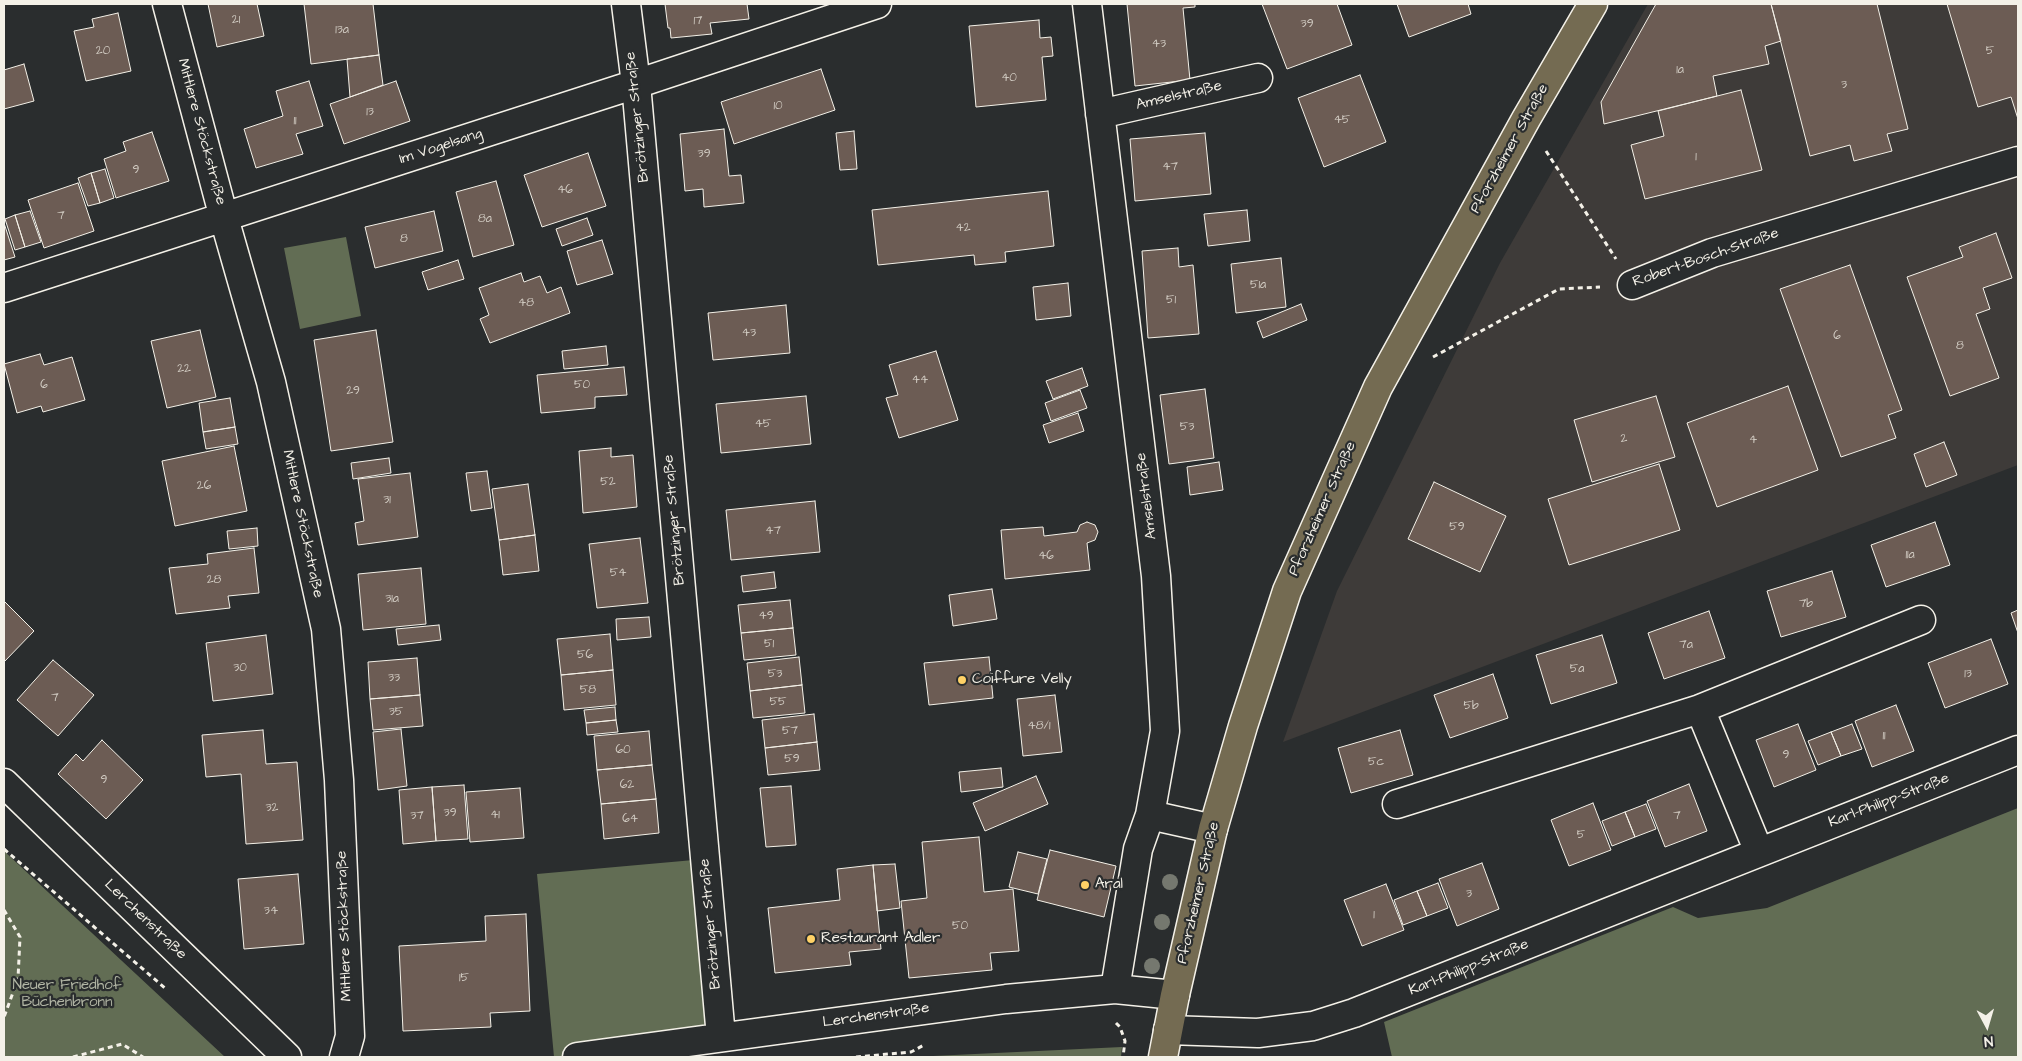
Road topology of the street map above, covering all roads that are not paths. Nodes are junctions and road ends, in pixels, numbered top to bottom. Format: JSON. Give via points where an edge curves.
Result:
{"nodes":[{"id":1,"x":167,"y":4,"type":"edge"},
{"id":2,"x":626,"y":4,"type":"edge"},
{"id":3,"x":877,"y":4,"type":"edge"},
{"id":4,"x":1086,"y":4,"type":"edge"},
{"id":5,"x":1593,"y":4,"type":"edge"},
{"id":6,"x":1258,"y":78,"type":"dead end"},
{"id":7,"x":636,"y":84,"type":"junction"},
{"id":8,"x":1100,"y":114,"type":"junction"},
{"id":9,"x":2018,"y":161,"type":"edge"},
{"id":10,"x":224,"y":218,"type":"junction"},
{"id":11,"x":1632,"y":285,"type":"road end"},
{"id":12,"x":4,"y":288,"type":"edge"},
{"id":13,"x":1921,"y":620,"type":"dead end"},
{"id":14,"x":1700,"y":709,"type":"junction"},
{"id":15,"x":2018,"y":750,"type":"edge"},
{"id":16,"x":4,"y":783,"type":"edge"},
{"id":17,"x":1397,"y":804,"type":"dead end"},
{"id":18,"x":1150,"y":815,"type":"junction"},
{"id":19,"x":1213,"y":830,"type":"junction"},
{"id":20,"x":1759,"y":852,"type":"junction"},
{"id":21,"x":1115,"y":989,"type":"junction"},
{"id":22,"x":1175,"y":995,"type":"junction"},
{"id":23,"x":1168,"y":1030,"type":"junction"},
{"id":24,"x":721,"y":1037,"type":"junction"},
{"id":25,"x":287,"y":1057,"type":"edge"},
{"id":26,"x":344,"y":1057,"type":"edge"},
{"id":27,"x":577,"y":1057,"type":"edge"},
{"id":28,"x":1164,"y":1057,"type":"edge"}],
"edges":[{"from":1,"to":10,"type":"street","name":"Mittlere Stöckstraße"},
{"from":2,"to":7,"type":"street","name":"Brötzinger Straße"},
{"from":3,"to":7,"type":"street","name":"Im Vogelsang"},
{"from":4,"to":8,"type":"street","name":"Amselstraße"},
{"from":5,"to":19,"type":"main road","name":"Pforzheimer Straße","via":[[1378,387],[1291,582],[1243,726]]},
{"from":6,"to":8,"type":"street","name":"Amselstraße"},
{"from":7,"to":10,"type":"street","name":"Im Vogelsang"},
{"from":7,"to":24,"type":"street","name":"Brötzinger Straße"},
{"from":8,"to":18,"type":"street","name":"Amselstraße","via":[[1156,576],[1165,731]]},
{"from":9,"to":11,"type":"street","name":"Robert-Bosch-Straße","via":[[1712,253]]},
{"from":10,"to":12,"type":"street","name":"Im Vogelsang"},
{"from":10,"to":26,"type":"street","name":"Mittlere Stöckstraße","via":[[271,382],[326,629],[340,800],[350,1036]]},
{"from":13,"to":14,"type":"street"},
{"from":14,"to":17,"type":"street"},
{"from":14,"to":20,"type":"street"},
{"from":15,"to":20,"type":"street","name":"Karl-Philipp-Straße"},
{"from":16,"to":25,"type":"street","name":"Lerchenstraße"},
{"from":18,"to":19,"type":"street"},
{"from":18,"to":21,"type":"street","name":"Amselstraße","via":[[1138,849]]},
{"from":19,"to":22,"type":"main road","name":"Pforzheimer Straße"},
{"from":20,"to":23,"type":"street","name":"Karl-Philipp-Straße","via":[[1416,990],[1321,1024],[1258,1032]]},
{"from":21,"to":22,"type":"street","name":"Lerchenstraße"},
{"from":21,"to":24,"type":"street","name":"Lerchenstraße","via":[[1006,999]]},
{"from":22,"to":23,"type":"main road","name":"Pforzheimer Straße"},
{"from":23,"to":28,"type":"main road","name":"Pforzheimer Straße"},
{"from":24,"to":27,"type":"street","name":"Lerchenstraße"}]}
